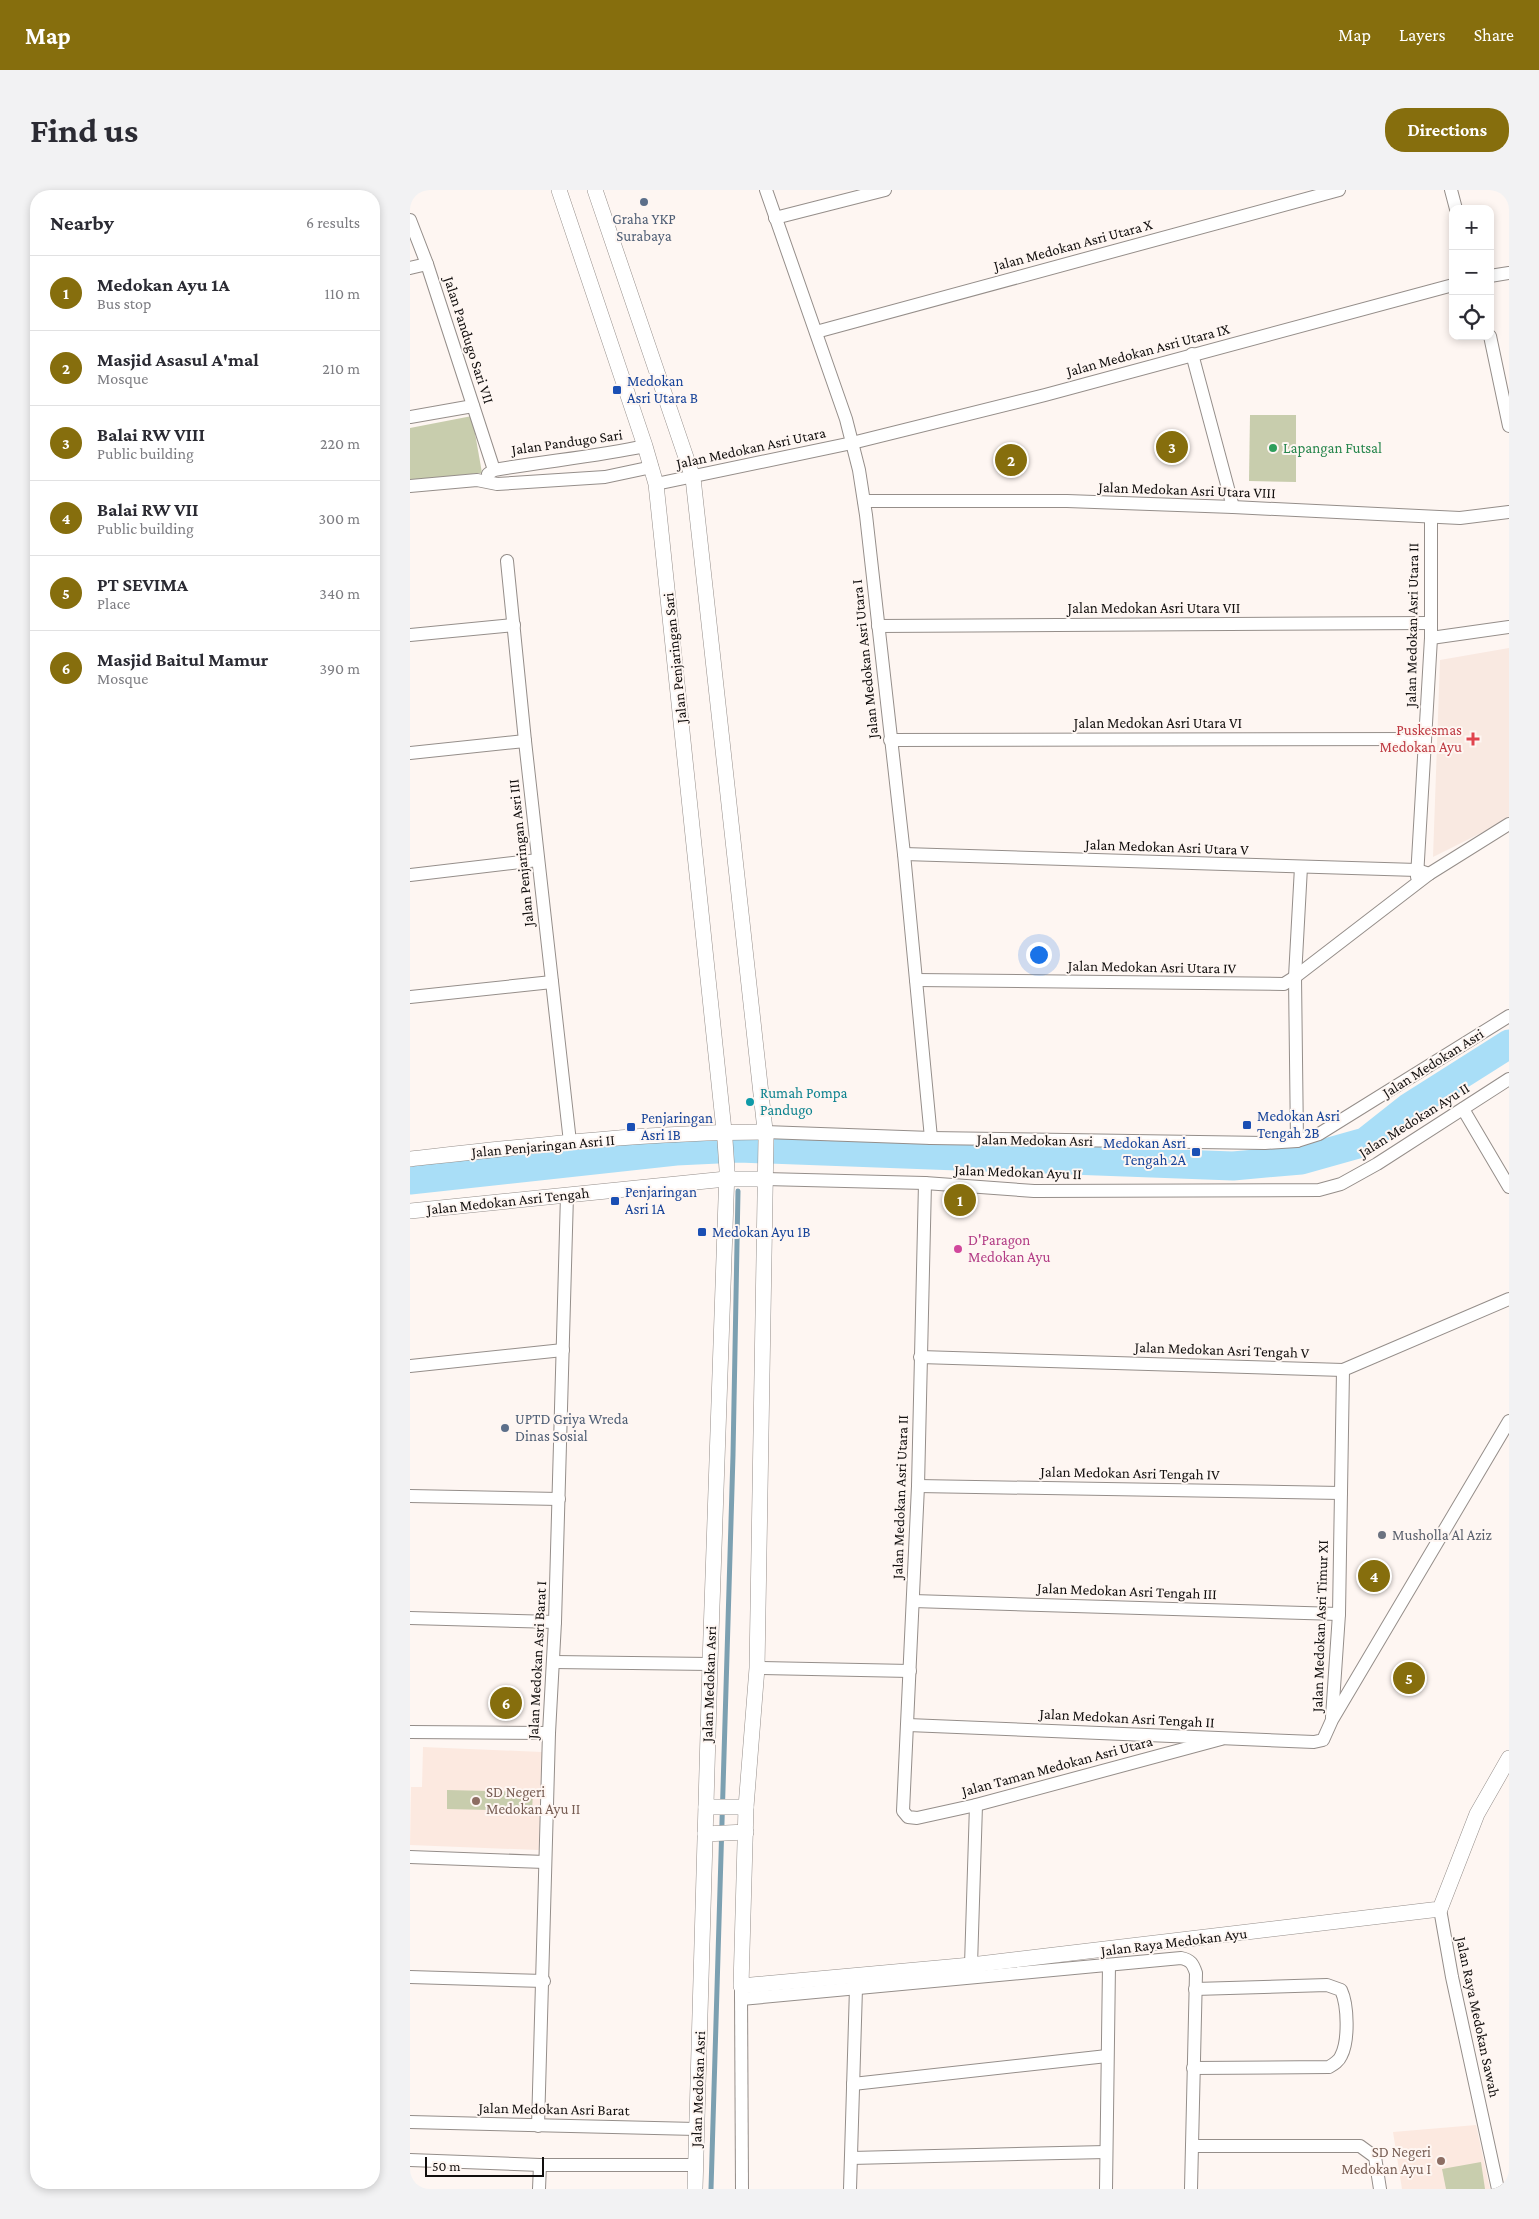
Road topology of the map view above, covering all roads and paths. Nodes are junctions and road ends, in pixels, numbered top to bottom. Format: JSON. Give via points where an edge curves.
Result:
{"nodes":[{"id":1,"x":559,"y":190,"type":"edge"},
{"id":2,"x":595,"y":190,"type":"edge"},
{"id":3,"x":766,"y":190,"type":"edge"},
{"id":4,"x":885,"y":190,"type":"edge"},
{"id":5,"x":1339,"y":190,"type":"edge"},
{"id":6,"x":1451,"y":190,"type":"edge"},
{"id":7,"x":1455,"y":205,"type":"edge"},
{"id":8,"x":775,"y":218,"type":"junction"},
{"id":9,"x":410,"y":220,"type":"edge"},
{"id":10,"x":427,"y":264,"type":"junction"},
{"id":11,"x":410,"y":268,"type":"edge"},
{"id":12,"x":1509,"y":273,"type":"edge"},
{"id":13,"x":1494,"y":275,"type":"edge"},
{"id":14,"x":1449,"y":286,"type":"edge"},
{"id":15,"x":816,"y":332,"type":"junction"},
{"id":16,"x":1492,"y":340,"type":"edge"},
{"id":17,"x":1192,"y":354,"type":"junction"},
{"id":18,"x":1503,"y":368,"type":"edge"},
{"id":19,"x":474,"y":406,"type":"junction"},
{"id":20,"x":410,"y":417,"type":"edge"},
{"id":21,"x":1509,"y":426,"type":"edge"},
{"id":22,"x":852,"y":443,"type":"junction"},
{"id":23,"x":646,"y":446,"type":"junction"},
{"id":24,"x":652,"y":467,"type":"junction"},
{"id":25,"x":494,"y":470,"type":"junction"},
{"id":26,"x":693,"y":478,"type":"junction"},
{"id":27,"x":477,"y":480,"type":"junction"},
{"id":28,"x":656,"y":484,"type":"junction"},
{"id":29,"x":410,"y":486,"type":"edge"},
{"id":30,"x":864,"y":501,"type":"junction"},
{"id":31,"x":1233,"y":507,"type":"junction"},
{"id":32,"x":1509,"y":512,"type":"edge"},
{"id":33,"x":1431,"y":518,"type":"junction"},
{"id":34,"x":507,"y":561,"type":"dead end"},
{"id":35,"x":1430,"y":623,"type":"junction"},
{"id":36,"x":514,"y":625,"type":"junction"},
{"id":37,"x":878,"y":626,"type":"junction"},
{"id":38,"x":1509,"y":627,"type":"edge"},
{"id":39,"x":410,"y":635,"type":"edge"},
{"id":40,"x":1430,"y":638,"type":"junction"},
{"id":41,"x":1425,"y":739,"type":"junction"},
{"id":42,"x":525,"y":740,"type":"junction"},
{"id":43,"x":890,"y":740,"type":"junction"},
{"id":44,"x":410,"y":752,"type":"edge"},
{"id":45,"x":1509,"y":824,"type":"edge"},
{"id":46,"x":904,"y":854,"type":"junction"},
{"id":47,"x":538,"y":860,"type":"junction"},
{"id":48,"x":1301,"y":867,"type":"junction"},
{"id":49,"x":1423,"y":872,"type":"junction"},
{"id":50,"x":410,"y":875,"type":"edge"},
{"id":51,"x":1295,"y":978,"type":"junction"},
{"id":52,"x":916,"y":980,"type":"junction"},
{"id":53,"x":552,"y":982,"type":"junction"},
{"id":54,"x":410,"y":997,"type":"edge"},
{"id":55,"x":1509,"y":1016,"type":"edge"},
{"id":56,"x":1509,"y":1079,"type":"edge"},
{"id":57,"x":1462,"y":1109,"type":"junction"},
{"id":58,"x":725,"y":1136,"type":"junction"},
{"id":59,"x":766,"y":1136,"type":"junction"},
{"id":60,"x":931,"y":1138,"type":"junction"},
{"id":61,"x":1297,"y":1141,"type":"junction"},
{"id":62,"x":570,"y":1142,"type":"junction"},
{"id":63,"x":410,"y":1159,"type":"edge"},
{"id":64,"x":726,"y":1174,"type":"junction"},
{"id":65,"x":766,"y":1176,"type":"junction"},
{"id":66,"x":925,"y":1183,"type":"junction"},
{"id":67,"x":1509,"y":1187,"type":"edge"},
{"id":68,"x":567,"y":1195,"type":"junction"},
{"id":69,"x":410,"y":1211,"type":"edge"},
{"id":70,"x":1509,"y":1300,"type":"edge"},
{"id":71,"x":563,"y":1350,"type":"junction"},
{"id":72,"x":920,"y":1357,"type":"junction"},
{"id":73,"x":410,"y":1366,"type":"edge"},
{"id":74,"x":1343,"y":1370,"type":"junction"},
{"id":75,"x":1509,"y":1422,"type":"edge"},
{"id":76,"x":918,"y":1486,"type":"junction"},
{"id":77,"x":1341,"y":1493,"type":"junction"},
{"id":78,"x":410,"y":1496,"type":"edge"},
{"id":79,"x":559,"y":1500,"type":"junction"},
{"id":80,"x":913,"y":1601,"type":"junction"},
{"id":81,"x":1339,"y":1614,"type":"junction"},
{"id":82,"x":410,"y":1618,"type":"edge"},
{"id":83,"x":555,"y":1622,"type":"junction"},
{"id":84,"x":554,"y":1662,"type":"junction"},
{"id":85,"x":710,"y":1664,"type":"junction"},
{"id":86,"x":757,"y":1668,"type":"junction"},
{"id":87,"x":910,"y":1671,"type":"junction"},
{"id":88,"x":1332,"y":1720,"type":"junction"},
{"id":89,"x":908,"y":1725,"type":"junction"},
{"id":90,"x":410,"y":1732,"type":"edge"},
{"id":91,"x":549,"y":1733,"type":"junction"},
{"id":92,"x":1221,"y":1739,"type":"junction"},
{"id":93,"x":1509,"y":1758,"type":"edge"},
{"id":94,"x":976,"y":1804,"type":"junction"},
{"id":95,"x":709,"y":1807,"type":"junction"},
{"id":96,"x":740,"y":1807,"type":"junction"},
{"id":97,"x":903,"y":1811,"type":"joint"},
{"id":98,"x":741,"y":1832,"type":"junction"},
{"id":99,"x":709,"y":1834,"type":"junction"},
{"id":100,"x":410,"y":1857,"type":"edge"},
{"id":101,"x":545,"y":1862,"type":"junction"},
{"id":102,"x":1440,"y":1910,"type":"junction"},
{"id":103,"x":971,"y":1965,"type":"junction"},
{"id":104,"x":1109,"y":1965,"type":"junction"},
{"id":105,"x":410,"y":1978,"type":"edge"},
{"id":106,"x":544,"y":1981,"type":"junction"},
{"id":107,"x":856,"y":1988,"type":"junction"},
{"id":108,"x":1195,"y":1989,"type":"junction"},
{"id":109,"x":741,"y":1992,"type":"junction"},
{"id":110,"x":1107,"y":2056,"type":"junction"},
{"id":111,"x":1193,"y":2068,"type":"junction"},
{"id":112,"x":853,"y":2084,"type":"junction"},
{"id":113,"x":410,"y":2122,"type":"edge"},
{"id":114,"x":538,"y":2126,"type":"junction"},
{"id":115,"x":696,"y":2129,"type":"junction"},
{"id":116,"x":1192,"y":2146,"type":"junction"},
{"id":117,"x":1106,"y":2152,"type":"junction"},
{"id":118,"x":850,"y":2158,"type":"junction"},
{"id":119,"x":410,"y":2160,"type":"edge"},
{"id":120,"x":540,"y":2164,"type":"junction"},
{"id":121,"x":696,"y":2165,"type":"junction"},
{"id":122,"x":539,"y":2189,"type":"edge"},
{"id":123,"x":695,"y":2189,"type":"edge"},
{"id":124,"x":742,"y":2189,"type":"edge"},
{"id":125,"x":850,"y":2189,"type":"edge"},
{"id":126,"x":1106,"y":2189,"type":"edge"},
{"id":127,"x":1191,"y":2189,"type":"edge"},
{"id":128,"x":1380,"y":2189,"type":"edge"},
{"id":129,"x":1498,"y":2189,"type":"edge"}],
"edges":[{"from":1,"to":23,"type":"street","name":"Jalan Penjaringan Sari"},
{"from":2,"to":26,"type":"street"},
{"from":3,"to":8,"type":"street","name":"Jalan Medokan Asri Utara I"},
{"from":4,"to":8,"type":"street"},
{"from":5,"to":15,"type":"street","name":"Jalan Medokan Asri Utara X"},
{"from":6,"to":7,"type":"street"},
{"from":8,"to":15,"type":"street","name":"Jalan Medokan Asri Utara I"},
{"from":9,"to":10,"type":"street","name":"Jalan Pandugo Sari VII"},
{"from":10,"to":11,"type":"street"},
{"from":10,"to":19,"type":"street","name":"Jalan Pandugo Sari VII"},
{"from":12,"to":13,"type":"street"},
{"from":14,"to":17,"type":"street","name":"Jalan Medokan Asri Utara IX"},
{"from":15,"to":22,"type":"street","name":"Jalan Medokan Asri Utara I"},
{"from":16,"to":18,"type":"street"},
{"from":17,"to":22,"type":"street","name":"Jalan Medokan Asri Utara IX"},
{"from":17,"to":31,"type":"street"},
{"from":18,"to":21,"type":"street"},
{"from":19,"to":20,"type":"street"},
{"from":19,"to":25,"type":"street","name":"Jalan Pandugo Sari VII"},
{"from":22,"to":26,"type":"street","name":"Jalan Medokan Asri Utara"},
{"from":22,"to":30,"type":"street","name":"Jalan Medokan Asri Utara I"},
{"from":23,"to":24,"type":"street","name":"Jalan Penjaringan Sari"},
{"from":23,"to":25,"type":"street","name":"Jalan Pandugo Sari"},
{"from":24,"to":27,"type":"street","via":[[605,477],[497,484]]},
{"from":24,"to":28,"type":"street","name":"Jalan Penjaringan Sari"},
{"from":25,"to":27,"type":"street","name":"Jalan Pandugo Sari"},
{"from":26,"to":28,"type":"street","name":"Jalan Medokan Asri Utara"},
{"from":26,"to":59,"type":"street"},
{"from":27,"to":29,"type":"street"},
{"from":28,"to":58,"type":"street","name":"Jalan Penjaringan Sari"},
{"from":30,"to":31,"type":"street","name":"Jalan Medokan Asri Utara VIII","via":[[1067,501]]},
{"from":30,"to":37,"type":"street","name":"Jalan Medokan Asri Utara I"},
{"from":31,"to":33,"type":"street","name":"Jalan Medokan Asri Utara VIII"},
{"from":32,"to":33,"type":"street","name":"Jalan Medokan Asri Utara VIII"},
{"from":33,"to":35,"type":"street","name":"Jalan Medokan Asri Utara II"},
{"from":34,"to":36,"type":"street","name":"Jalan Penjaringan Asri III"},
{"from":35,"to":37,"type":"street","name":"Jalan Medokan Asri Utara VII"},
{"from":35,"to":40,"type":"street","name":"Jalan Medokan Asri Utara II"},
{"from":36,"to":39,"type":"street"},
{"from":36,"to":42,"type":"street","name":"Jalan Penjaringan Asri III"},
{"from":37,"to":43,"type":"street","name":"Jalan Medokan Asri Utara I"},
{"from":38,"to":40,"type":"street"},
{"from":40,"to":41,"type":"street","name":"Jalan Medokan Asri Utara II"},
{"from":41,"to":43,"type":"street","name":"Jalan Medokan Asri Utara VI"},
{"from":41,"to":49,"type":"street","name":"Jalan Medokan Asri Utara II"},
{"from":42,"to":44,"type":"street"},
{"from":42,"to":47,"type":"street","name":"Jalan Penjaringan Asri III"},
{"from":43,"to":46,"type":"street","name":"Jalan Medokan Asri Utara I"},
{"from":45,"to":49,"type":"street","name":"Jalan Medokan Asri Utara IV"},
{"from":46,"to":48,"type":"street","name":"Jalan Medokan Asri Utara V"},
{"from":46,"to":52,"type":"street","name":"Jalan Medokan Asri Utara I"},
{"from":47,"to":50,"type":"street"},
{"from":47,"to":53,"type":"street","name":"Jalan Penjaringan Asri III"},
{"from":48,"to":49,"type":"street","name":"Jalan Medokan Asri Utara V"},
{"from":48,"to":51,"type":"street"},
{"from":49,"to":51,"type":"street","name":"Jalan Medokan Asri Utara IV","via":[[1417,883]]},
{"from":51,"to":52,"type":"street","name":"Jalan Medokan Asri Utara IV","via":[[1284,984],[1268,985]]},
{"from":51,"to":61,"type":"street"},
{"from":52,"to":60,"type":"street","name":"Jalan Medokan Asri Utara I"},
{"from":53,"to":54,"type":"street"},
{"from":53,"to":62,"type":"street","name":"Jalan Penjaringan Asri III"},
{"from":55,"to":61,"type":"street","name":"Jalan Medokan Asri","via":[[1319,1134]]},
{"from":56,"to":57,"type":"street","name":"Jalan Medokan Ayu II"},
{"from":57,"to":66,"type":"street","name":"Jalan Medokan Ayu II","via":[[1370,1168],[1341,1184],[1320,1190],[1034,1191]]},
{"from":57,"to":67,"type":"street"},
{"from":58,"to":59,"type":"street","name":"Jalan Penjaringan Asri II"},
{"from":58,"to":62,"type":"street","name":"Jalan Penjaringan Asri II"},
{"from":58,"to":64,"type":"street","name":"Jalan Medokan Asri"},
{"from":59,"to":60,"type":"street","name":"Jalan Medokan Asri"},
{"from":59,"to":65,"type":"street"},
{"from":60,"to":61,"type":"street","name":"Jalan Medokan Asri"},
{"from":62,"to":63,"type":"street","name":"Jalan Penjaringan Asri II"},
{"from":64,"to":65,"type":"street"},
{"from":64,"to":68,"type":"street","name":"Jalan Medokan Asri Tengah"},
{"from":64,"to":85,"type":"street","name":"Jalan Medokan Asri"},
{"from":65,"to":66,"type":"street","name":"Jalan Medokan Ayu II"},
{"from":65,"to":86,"type":"street"},
{"from":66,"to":72,"type":"street","name":"Jalan Medokan Asri Utara II"},
{"from":68,"to":69,"type":"street","name":"Jalan Medokan Asri Tengah"},
{"from":68,"to":71,"type":"street","name":"Jalan Medokan Asri Barat I"},
{"from":70,"to":74,"type":"street","name":"Jalan Medokan Asri Tengah V"},
{"from":71,"to":73,"type":"street"},
{"from":71,"to":79,"type":"street","name":"Jalan Medokan Asri Barat I"},
{"from":72,"to":74,"type":"street","name":"Jalan Medokan Asri Tengah V"},
{"from":72,"to":76,"type":"street","name":"Jalan Medokan Asri Utara II"},
{"from":74,"to":77,"type":"street","name":"Jalan Medokan Asri Timur XI"},
{"from":75,"to":88,"type":"street","name":"Jalan Medokan Asri Timur XI"},
{"from":76,"to":77,"type":"street","name":"Jalan Medokan Asri Tengah IV"},
{"from":76,"to":80,"type":"street","name":"Jalan Medokan Asri Utara II"},
{"from":77,"to":81,"type":"street","name":"Jalan Medokan Asri Timur XI"},
{"from":78,"to":79,"type":"street"},
{"from":79,"to":83,"type":"street","name":"Jalan Medokan Asri Barat I"},
{"from":80,"to":81,"type":"street","name":"Jalan Medokan Asri Tengah III"},
{"from":80,"to":87,"type":"street","name":"Jalan Medokan Asri Utara II"},
{"from":81,"to":88,"type":"street","name":"Jalan Medokan Asri Timur XI"},
{"from":82,"to":83,"type":"street"},
{"from":83,"to":84,"type":"street","name":"Jalan Medokan Asri Barat I"},
{"from":84,"to":85,"type":"street"},
{"from":84,"to":91,"type":"street","name":"Jalan Medokan Asri Barat I"},
{"from":85,"to":95,"type":"street","name":"Jalan Medokan Asri"},
{"from":86,"to":87,"type":"street"},
{"from":86,"to":96,"type":"street"},
{"from":87,"to":89,"type":"street","name":"Jalan Medokan Asri Utara II"},
{"from":88,"to":92,"type":"street","name":"Jalan Medokan Asri Tengah II","via":[[1323,1740],[1314,1742]]},
{"from":89,"to":92,"type":"street","name":"Jalan Medokan Asri Tengah II"},
{"from":89,"to":97,"type":"street","name":"Jalan Medokan Asri Utara II"},
{"from":90,"to":91,"type":"street"},
{"from":91,"to":101,"type":"street","name":"Jalan Medokan Asri Barat I"},
{"from":92,"to":94,"type":"street","name":"Jalan Taman Medokan Asri Utara"},
{"from":93,"to":102,"type":"street","via":[[1477,1814]]},
{"from":94,"to":97,"type":"street","name":"Jalan Taman Medokan Asri Utara","via":[[917,1818],[908,1817]]},
{"from":94,"to":103,"type":"street"},
{"from":95,"to":96,"type":"street"},
{"from":95,"to":99,"type":"street","name":"Jalan Medokan Asri"},
{"from":96,"to":98,"type":"street"},
{"from":98,"to":99,"type":"street"},
{"from":98,"to":109,"type":"street"},
{"from":99,"to":115,"type":"street","name":"Jalan Medokan Asri"},
{"from":100,"to":101,"type":"street"},
{"from":101,"to":106,"type":"street","name":"Jalan Medokan Asri Barat I"},
{"from":102,"to":103,"type":"street","name":"Jalan Raya Medokan Ayu"},
{"from":102,"to":129,"type":"street","name":"Jalan Raya Medokan Sawah"},
{"from":103,"to":109,"type":"street","name":"Jalan Raya Medokan Ayu"},
{"from":104,"to":107,"type":"street"},
{"from":104,"to":108,"type":"street","via":[[1181,1958],[1193,1964]]},
{"from":104,"to":110,"type":"street"},
{"from":105,"to":106,"type":"street"},
{"from":106,"to":114,"type":"street","name":"Jalan Medokan Asri Barat I"},
{"from":107,"to":109,"type":"street"},
{"from":107,"to":112,"type":"street"},
{"from":108,"to":111,"type":"street"},
{"from":108,"to":111,"type":"street","via":[[1327,1986],[1341,1990],[1346,1999],[1346,2045],[1340,2059],[1329,2067]]},
{"from":109,"to":124,"type":"street"},
{"from":110,"to":112,"type":"street"},
{"from":110,"to":117,"type":"street"},
{"from":111,"to":116,"type":"street"},
{"from":112,"to":118,"type":"street"},
{"from":113,"to":114,"type":"street","name":"Jalan Medokan Asri Barat"},
{"from":114,"to":115,"type":"street","name":"Jalan Medokan Asri Barat"},
{"from":115,"to":121,"type":"street","name":"Jalan Medokan Asri"},
{"from":116,"to":127,"type":"street"},
{"from":116,"to":128,"type":"street","via":[[1360,2146],[1375,2157]]},
{"from":117,"to":118,"type":"street"},
{"from":117,"to":126,"type":"street"},
{"from":118,"to":125,"type":"street"},
{"from":119,"to":120,"type":"street"},
{"from":120,"to":121,"type":"street"},
{"from":120,"to":122,"type":"street"},
{"from":121,"to":123,"type":"street","name":"Jalan Medokan Asri"}]}
